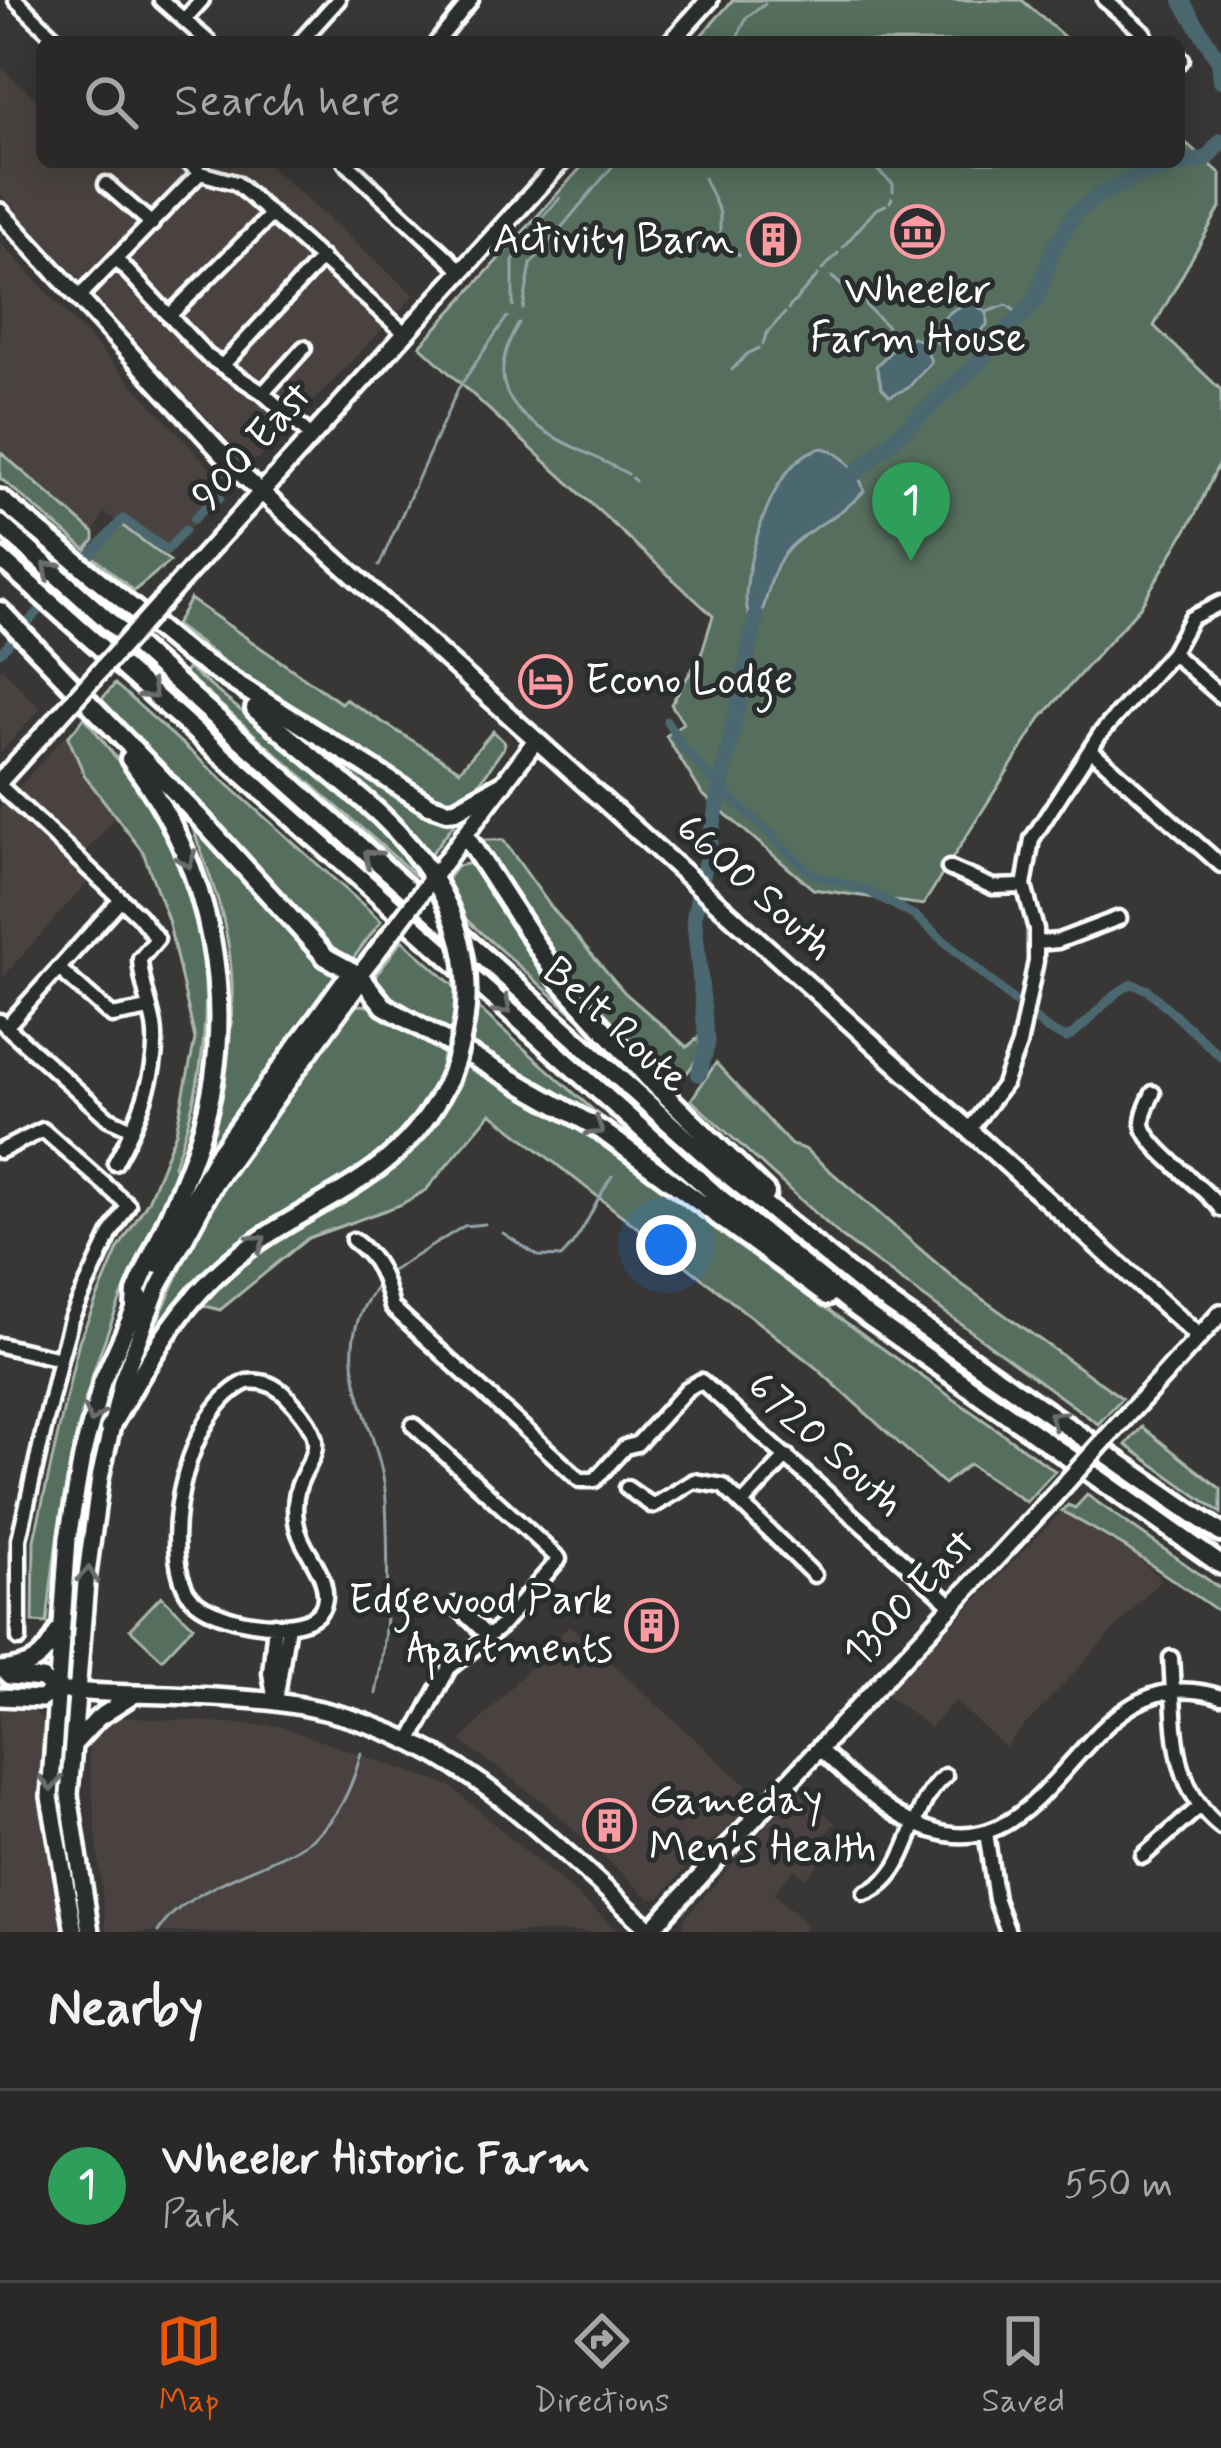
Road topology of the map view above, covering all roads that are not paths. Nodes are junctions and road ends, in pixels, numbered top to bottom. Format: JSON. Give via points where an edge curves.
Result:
{"nodes":[{"id":1,"x":16,"y":0,"type":"edge"},
{"id":2,"x":161,"y":0,"type":"edge"},
{"id":3,"x":202,"y":0,"type":"edge"},
{"id":4,"x":338,"y":0,"type":"edge"},
{"id":5,"x":471,"y":0,"type":"edge"},
{"id":6,"x":709,"y":0,"type":"edge"},
{"id":7,"x":1105,"y":0,"type":"edge"},
{"id":8,"x":184,"y":20,"type":"junction"},
{"id":9,"x":53,"y":36,"type":"edge"},
{"id":10,"x":202,"y":36,"type":"edge"},
{"id":11,"x":305,"y":36,"type":"edge"},
{"id":12,"x":442,"y":36,"type":"edge"},
{"id":13,"x":676,"y":36,"type":"edge"},
{"id":14,"x":1145,"y":36,"type":"edge"},
{"id":15,"x":195,"y":168,"type":"edge"},
{"id":16,"x":351,"y":168,"type":"edge"},
{"id":17,"x":556,"y":168,"type":"edge"},
{"id":18,"x":200,"y":173,"type":"junction"},
{"id":19,"x":106,"y":184,"type":"dead end"},
{"id":20,"x":0,"y":212,"type":"edge"},
{"id":21,"x":271,"y":215,"type":"junction"},
{"id":22,"x":152,"y":224,"type":"junction"},
{"id":23,"x":322,"y":258,"type":"junction"},
{"id":24,"x":118,"y":261,"type":"junction"},
{"id":25,"x":462,"y":271,"type":"junction"},
{"id":26,"x":79,"y":298,"type":"junction"},
{"id":27,"x":169,"y":316,"type":"junction"},
{"id":28,"x":405,"y":333,"type":"junction"},
{"id":29,"x":304,"y":348,"type":"dead end"},
{"id":30,"x":222,"y":366,"type":"junction"},
{"id":31,"x":263,"y":393,"type":"junction"},
{"id":32,"x":311,"y":436,"type":"junction"},
{"id":33,"x":260,"y":492,"type":"junction"},
{"id":34,"x":0,"y":499,"type":"edge"},
{"id":35,"x":0,"y":524,"type":"edge"},
{"id":36,"x":0,"y":558,"type":"edge"},
{"id":37,"x":1221,"y":603,"type":"edge"},
{"id":38,"x":0,"y":611,"type":"edge"},
{"id":39,"x":184,"y":651,"type":"junction"},
{"id":40,"x":1172,"y":653,"type":"junction"},
{"id":41,"x":49,"y":662,"type":"junction"},
{"id":42,"x":1221,"y":696,"type":"edge"},
{"id":43,"x":536,"y":740,"type":"junction"},
{"id":44,"x":1090,"y":749,"type":"junction"},
{"id":45,"x":0,"y":784,"type":"edge"},
{"id":46,"x":503,"y":784,"type":"junction"},
{"id":47,"x":465,"y":835,"type":"junction"},
{"id":48,"x":1221,"y":865,"type":"edge"},
{"id":49,"x":949,"y":868,"type":"dead end"},
{"id":50,"x":1024,"y":886,"type":"junction"},
{"id":51,"x":121,"y":899,"type":"junction"},
{"id":52,"x":1119,"y":918,"type":"dead end"},
{"id":53,"x":1037,"y":943,"type":"junction"},
{"id":54,"x":58,"y":968,"type":"junction"},
{"id":55,"x":359,"y":975,"type":"junction"},
{"id":56,"x":149,"y":1009,"type":"junction"},
{"id":57,"x":3,"y":1024,"type":"edge"},
{"id":58,"x":1153,"y":1094,"type":"dead end"},
{"id":59,"x":132,"y":1130,"type":"junction"},
{"id":60,"x":969,"y":1130,"type":"junction"},
{"id":61,"x":0,"y":1151,"type":"edge"},
{"id":62,"x":116,"y":1163,"type":"dead end"},
{"id":63,"x":1221,"y":1209,"type":"edge"},
{"id":64,"x":353,"y":1240,"type":"dead end"},
{"id":65,"x":839,"y":1265,"type":"junction"},
{"id":66,"x":135,"y":1306,"type":"junction"},
{"id":67,"x":1221,"y":1313,"type":"edge"},
{"id":68,"x":1199,"y":1337,"type":"junction"},
{"id":69,"x":0,"y":1345,"type":"edge"},
{"id":70,"x":60,"y":1359,"type":"junction"},
{"id":71,"x":413,"y":1425,"type":"dead end"},
{"id":72,"x":109,"y":1429,"type":"junction"},
{"id":73,"x":1063,"y":1453,"type":"junction"},
{"id":74,"x":787,"y":1456,"type":"junction"},
{"id":75,"x":627,"y":1488,"type":"dead end"},
{"id":76,"x":742,"y":1504,"type":"junction"},
{"id":77,"x":1221,"y":1533,"type":"edge"},
{"id":78,"x":0,"y":1554,"type":"edge"},
{"id":79,"x":17,"y":1555,"type":"junction"},
{"id":80,"x":1221,"y":1564,"type":"edge"},
{"id":81,"x":814,"y":1575,"type":"dead end"},
{"id":82,"x":455,"y":1605,"type":"dead end"},
{"id":83,"x":953,"y":1606,"type":"junction"},
{"id":84,"x":62,"y":1623,"type":"junction"},
{"id":85,"x":282,"y":1625,"type":"junction"},
{"id":86,"x":488,"y":1636,"type":"junction"},
{"id":87,"x":19,"y":1639,"type":"dead end"},
{"id":88,"x":1171,"y":1658,"type":"dead end"},
{"id":89,"x":0,"y":1673,"type":"edge"},
{"id":90,"x":56,"y":1690,"type":"junction"},
{"id":91,"x":1173,"y":1691,"type":"junction"},
{"id":92,"x":77,"y":1692,"type":"junction"},
{"id":93,"x":135,"y":1695,"type":"junction"},
{"id":94,"x":0,"y":1697,"type":"edge"},
{"id":95,"x":1221,"y":1697,"type":"edge"},
{"id":96,"x":275,"y":1702,"type":"junction"},
{"id":97,"x":411,"y":1740,"type":"junction"},
{"id":98,"x":73,"y":1746,"type":"junction"},
{"id":99,"x":820,"y":1750,"type":"junction"},
{"id":100,"x":945,"y":1776,"type":"dead end"},
{"id":101,"x":1198,"y":1808,"type":"junction"},
{"id":102,"x":916,"y":1823,"type":"junction"},
{"id":103,"x":1221,"y":1827,"type":"edge"},
{"id":104,"x":986,"y":1832,"type":"junction"},
{"id":105,"x":1143,"y":1856,"type":"dead end"},
{"id":106,"x":865,"y":1893,"type":"dead end"},
{"id":107,"x":74,"y":1932,"type":"edge"},
{"id":108,"x":90,"y":1932,"type":"edge"},
{"id":109,"x":651,"y":1932,"type":"edge"},
{"id":110,"x":1008,"y":1932,"type":"edge"}],
"edges":[{"from":1,"to":9,"type":"street"},
{"from":2,"to":8,"type":"street"},
{"from":3,"to":8,"type":"street"},
{"from":4,"to":11,"type":"street"},
{"from":5,"to":12,"type":"street"},
{"from":6,"to":13,"type":"main road"},
{"from":7,"to":14,"type":"street"},
{"from":8,"to":10,"type":"street"},
{"from":15,"to":18,"type":"street"},
{"from":16,"to":25,"type":"street"},
{"from":17,"to":25,"type":"main road","name":"900 East"},
{"from":18,"to":21,"type":"street","via":[[236,183]]},
{"from":18,"to":22,"type":"street"},
{"from":19,"to":22,"type":"street"},
{"from":20,"to":26,"type":"main road","name":"6600 South"},
{"from":21,"to":23,"type":"street"},
{"from":21,"to":27,"type":"street"},
{"from":22,"to":24,"type":"street"},
{"from":23,"to":28,"type":"street"},
{"from":23,"to":30,"type":"street"},
{"from":24,"to":26,"type":"street"},
{"from":24,"to":27,"type":"street"},
{"from":25,"to":28,"type":"main road","name":"900 East"},
{"from":26,"to":33,"type":"main road","name":"6600 South"},
{"from":27,"to":30,"type":"street"},
{"from":28,"to":32,"type":"main road","name":"900 East"},
{"from":29,"to":31,"type":"street"},
{"from":30,"to":31,"type":"street"},
{"from":31,"to":32,"type":"street"},
{"from":32,"to":33,"type":"main road","name":"900 East"},
{"from":33,"to":43,"type":"main road","name":"6600 South"},
{"from":33,"to":45,"type":"main road","name":"900 East","bridge":true},
{"from":34,"to":39,"type":"highway"},
{"from":65,"to":35,"type":"highway","name":"Belt Route","one_way":true,"via":[[722,1170]]},
{"from":36,"to":73,"type":"highway","name":"Belt Route","one_way":true,"via":[[716,1195],[858,1309]]},
{"from":37,"to":40,"type":"street","via":[[1191,618]]},
{"from":38,"to":41,"type":"highway"},
{"from":39,"to":46,"type":"highway","via":[[439,809],[470,804]]},
{"from":72,"to":39,"type":"highway","one_way":true,"bridge":true,"via":[[172,1321],[231,1261],[393,1157],[449,1079],[466,1013],[453,920],[413,846]]},
{"from":40,"to":42,"type":"street"},
{"from":40,"to":44,"type":"street"},
{"from":41,"to":55,"type":"highway","via":[[326,957]]},
{"from":41,"to":66,"type":"highway","one_way":true,"via":[[173,822],[204,902],[219,984],[218,1063],[199,1140]]},
{"from":43,"to":46,"type":"main road"},
{"from":43,"to":60,"type":"main road","name":"6600 South"},
{"from":44,"to":48,"type":"street"},
{"from":44,"to":50,"type":"street","via":[[1032,839]]},
{"from":45,"to":51,"type":"street"},
{"from":46,"to":47,"type":"main road"},
{"from":47,"to":55,"type":"main road","bridge":true},
{"from":47,"to":65,"type":"highway","via":[[560,981]]},
{"from":49,"to":50,"type":"street","via":[[993,887]]},
{"from":50,"to":53,"type":"street"},
{"from":51,"to":54,"type":"street"},
{"from":51,"to":56,"type":"street","via":[[157,939],[140,959]]},
{"from":52,"to":53,"type":"street"},
{"from":53,"to":60,"type":"street","via":[[1015,1060]]},
{"from":54,"to":56,"type":"street","via":[[112,1016]]},
{"from":54,"to":57,"type":"street"},
{"from":55,"to":66,"type":"main road","via":[[343,982],[224,1145]]},
{"from":55,"to":72,"type":"main road","via":[[187,1230],[141,1329]]},
{"from":55,"to":73,"type":"highway","one_way":true,"via":[[384,1006],[601,1130],[790,1272]]},
{"from":56,"to":59,"type":"street","via":[[151,1069]]},
{"from":57,"to":59,"type":"street"},
{"from":58,"to":63,"type":"street","via":[[1143,1122],[1148,1137]]},
{"from":59,"to":62,"type":"street"},
{"from":60,"to":68,"type":"main road","name":"6600 South"},
{"from":61,"to":70,"type":"street","via":[[43,1130],[128,1205],[71,1319]]},
{"from":64,"to":74,"type":"street","name":"6720 South","via":[[381,1266],[392,1307],[580,1480],[595,1480],[700,1381]]},
{"from":77,"to":65,"type":"highway","name":"Belt Route","one_way":true},
{"from":66,"to":84,"type":"main road","one_way":true,"via":[[82,1457]]},
{"from":67,"to":68,"type":"main road","name":"1300 East"},
{"from":68,"to":83,"type":"main road","name":"1300 East","bridge":true},
{"from":69,"to":70,"type":"street"},
{"from":70,"to":79,"type":"street"},
{"from":71,"to":86,"type":"street","via":[[559,1559]]},
{"from":92,"to":72,"type":"main road","one_way":true},
{"from":73,"to":80,"type":"highway","name":"Belt Route"},
{"from":74,"to":76,"type":"street"},
{"from":74,"to":83,"type":"street","name":"6720 South"},
{"from":75,"to":76,"type":"street","via":[[653,1506],[680,1486],[711,1481]]},
{"from":76,"to":81,"type":"street"},
{"from":78,"to":79,"type":"street"},
{"from":79,"to":87,"type":"street"},
{"from":82,"to":86,"type":"street"},
{"from":83,"to":99,"type":"main road","name":"1300 East"},
{"from":84,"to":89,"type":"main road","via":[[39,1660]]},
{"from":84,"to":90,"type":"main road"},
{"from":85,"to":85,"type":"street","via":[[223,1617],[200,1605],[185,1589],[177,1551],[183,1482],[202,1434],[228,1395],[257,1381],[284,1393],[317,1437],[295,1518],[323,1582],[323,1602],[308,1622]]},
{"from":85,"to":96,"type":"street","via":[[270,1673]]},
{"from":86,"to":97,"type":"street","via":[[448,1668]]},
{"from":88,"to":91,"type":"street"},
{"from":89,"to":90,"type":"main road","via":[[42,1679]]},
{"from":90,"to":92,"type":"main road"},
{"from":90,"to":94,"type":"main road","via":[[41,1699]]},
{"from":90,"to":107,"type":"main road","one_way":true,"via":[[50,1797]]},
{"from":91,"to":95,"type":"street"},
{"from":91,"to":101,"type":"street","via":[[1184,1782]]},
{"from":91,"to":104,"type":"street","via":[[1118,1713],[1024,1814]]},
{"from":92,"to":93,"type":"main road"},
{"from":92,"to":98,"type":"main road"},
{"from":93,"to":96,"type":"main road"},
{"from":93,"to":98,"type":"main road"},
{"from":96,"to":97,"type":"main road"},
{"from":97,"to":109,"type":"main road","via":[[498,1793]]},
{"from":98,"to":108,"type":"main road","via":[[70,1812]]},
{"from":99,"to":102,"type":"street"},
{"from":99,"to":109,"type":"main road","name":"1300 East"},
{"from":100,"to":102,"type":"street","via":[[928,1792]]},
{"from":101,"to":103,"type":"street"},
{"from":101,"to":105,"type":"street"},
{"from":102,"to":104,"type":"street"},
{"from":102,"to":106,"type":"street","via":[[885,1882]]},
{"from":104,"to":110,"type":"street"}]}
